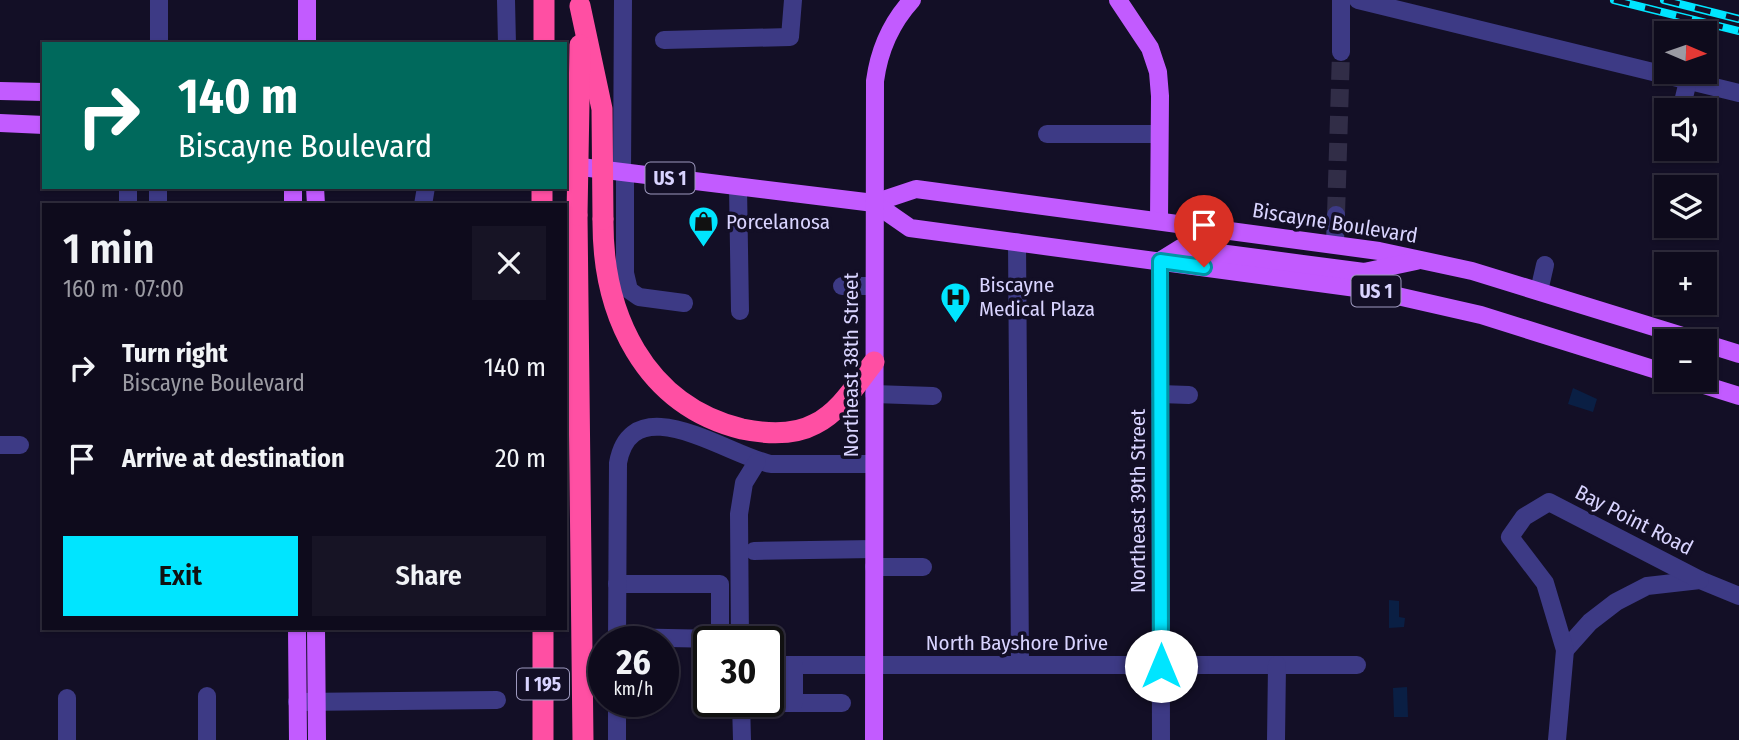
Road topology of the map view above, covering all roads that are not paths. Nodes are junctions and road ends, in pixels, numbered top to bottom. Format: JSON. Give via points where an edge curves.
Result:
{"nodes":[{"id":1,"x":159,"y":0,"type":"edge"},
{"id":2,"x":307,"y":0,"type":"edge"},
{"id":3,"x":506,"y":0,"type":"edge"},
{"id":4,"x":544,"y":0,"type":"edge"},
{"id":5,"x":623,"y":0,"type":"edge"},
{"id":6,"x":793,"y":0,"type":"edge"},
{"id":7,"x":912,"y":0,"type":"edge"},
{"id":8,"x":1118,"y":0,"type":"edge"},
{"id":9,"x":1341,"y":0,"type":"edge"},
{"id":10,"x":1358,"y":0,"type":"edge"},
{"id":11,"x":580,"y":3,"type":"edge"},
{"id":12,"x":664,"y":40,"type":"dead end"},
{"id":13,"x":159,"y":42,"type":"edge"},
{"id":14,"x":307,"y":42,"type":"edge"},
{"id":15,"x":507,"y":42,"type":"edge"},
{"id":16,"x":544,"y":42,"type":"edge"},
{"id":17,"x":1341,"y":52,"type":"tunnel mouth"},
{"id":18,"x":1654,"y":73,"type":"edge"},
{"id":19,"x":1701,"y":84,"type":"edge"},
{"id":20,"x":0,"y":91,"type":"edge"},
{"id":21,"x":42,"y":92,"type":"edge"},
{"id":22,"x":1739,"y":93,"type":"edge"},
{"id":23,"x":0,"y":123,"type":"edge"},
{"id":24,"x":42,"y":125,"type":"edge"},
{"id":25,"x":1047,"y":134,"type":"dead end"},
{"id":26,"x":1159,"y":134,"type":"junction"},
{"id":27,"x":567,"y":165,"type":"edge"},
{"id":28,"x":623,"y":173,"type":"junction"},
{"id":29,"x":738,"y":187,"type":"junction"},
{"id":30,"x":874,"y":203,"type":"junction"},
{"id":31,"x":1336,"y":215,"type":"tunnel mouth"},
{"id":32,"x":1159,"y":221,"type":"junction"},
{"id":33,"x":1017,"y":242,"type":"junction"},
{"id":34,"x":1335,"y":243,"type":"junction"},
{"id":35,"x":1423,"y":260,"type":"junction"},
{"id":36,"x":1160,"y":261,"type":"junction"},
{"id":37,"x":1545,"y":265,"type":"dead end"},
{"id":38,"x":842,"y":286,"type":"dead end"},
{"id":39,"x":874,"y":286,"type":"junction"},
{"id":40,"x":1539,"y":291,"type":"junction"},
{"id":41,"x":684,"y":303,"type":"dead end"},
{"id":42,"x":740,"y":311,"type":"dead end"},
{"id":43,"x":1661,"y":329,"type":"edge"},
{"id":44,"x":1717,"y":347,"type":"edge"},
{"id":45,"x":1739,"y":354,"type":"edge"},
{"id":46,"x":874,"y":362,"type":"junction"},
{"id":47,"x":1654,"y":369,"type":"edge"},
{"id":48,"x":1717,"y":389,"type":"edge"},
{"id":49,"x":874,"y":394,"type":"junction"},
{"id":50,"x":1160,"y":394,"type":"junction"},
{"id":51,"x":1189,"y":395,"type":"dead end"},
{"id":52,"x":933,"y":396,"type":"dead end"},
{"id":53,"x":1739,"y":396,"type":"edge"},
{"id":54,"x":0,"y":444,"type":"edge"},
{"id":55,"x":20,"y":445,"type":"dead end"},
{"id":56,"x":757,"y":462,"type":"junction"},
{"id":57,"x":874,"y":464,"type":"junction"},
{"id":58,"x":754,"y":551,"type":"dead end"},
{"id":59,"x":874,"y":558,"type":"junction"},
{"id":60,"x":923,"y":567,"type":"dead end"},
{"id":61,"x":1700,"y":580,"type":"junction"},
{"id":62,"x":617,"y":584,"type":"junction"},
{"id":63,"x":1739,"y":596,"type":"edge"},
{"id":64,"x":617,"y":626,"type":"edge"},
{"id":65,"x":720,"y":626,"type":"edge"},
{"id":66,"x":740,"y":626,"type":"edge"},
{"id":67,"x":297,"y":630,"type":"edge"},
{"id":68,"x":316,"y":630,"type":"edge"},
{"id":69,"x":543,"y":630,"type":"edge"},
{"id":70,"x":1565,"y":650,"type":"junction"},
{"id":71,"x":784,"y":665,"type":"edge"},
{"id":72,"x":794,"y":665,"type":"junction"},
{"id":73,"x":1020,"y":665,"type":"junction"},
{"id":74,"x":1277,"y":665,"type":"junction"},
{"id":75,"x":1357,"y":665,"type":"dead end"},
{"id":76,"x":874,"y":666,"type":"junction"},
{"id":77,"x":1161,"y":666,"type":"junction"},
{"id":78,"x":207,"y":696,"type":"dead end"},
{"id":79,"x":67,"y":698,"type":"dead end"},
{"id":80,"x":497,"y":700,"type":"dead end"},
{"id":81,"x":316,"y":701,"type":"junction"},
{"id":82,"x":297,"y":702,"type":"junction"},
{"id":83,"x":784,"y":703,"type":"edge"},
{"id":84,"x":794,"y":703,"type":"junction"},
{"id":85,"x":842,"y":703,"type":"dead end"},
{"id":86,"x":617,"y":717,"type":"edge"},
{"id":87,"x":741,"y":717,"type":"edge"},
{"id":88,"x":67,"y":740,"type":"edge"},
{"id":89,"x":206,"y":740,"type":"edge"},
{"id":90,"x":298,"y":740,"type":"edge"},
{"id":91,"x":317,"y":740,"type":"edge"},
{"id":92,"x":543,"y":740,"type":"edge"},
{"id":93,"x":583,"y":740,"type":"edge"},
{"id":94,"x":617,"y":740,"type":"edge"},
{"id":95,"x":741,"y":740,"type":"edge"},
{"id":96,"x":874,"y":740,"type":"edge"},
{"id":97,"x":1161,"y":740,"type":"edge"},
{"id":98,"x":1276,"y":740,"type":"edge"},
{"id":99,"x":1557,"y":740,"type":"edge"}],
"edges":[{"from":1,"to":13,"type":"street"},
{"from":2,"to":14,"type":"main road"},
{"from":3,"to":15,"type":"street"},
{"from":4,"to":16,"type":"highway"},
{"from":5,"to":28,"type":"street"},
{"from":6,"to":12,"type":"street","via":[[790,37]]},
{"from":7,"to":30,"type":"main road","name":"Northeast 38th Street","via":[[888,35],[877,68]]},
{"from":8,"to":26,"type":"main road","via":[[1150,48],[1157,72]]},
{"from":9,"to":17,"type":"street"},
{"from":10,"to":18,"type":"street"},
{"from":11,"to":46,"type":"highway","bridge":true,"via":[[602,109],[604,263],[616,305],[645,367],[693,411],[731,426],[785,433],[802,430],[830,415]]},
{"from":11,"to":93,"type":"highway","number":"I 195","bridge":true},
{"from":19,"to":22,"type":"street"},
{"from":20,"to":21,"type":"main road"},
{"from":23,"to":24,"type":"main road"},
{"from":25,"to":26,"type":"street"},
{"from":26,"to":32,"type":"main road"},
{"from":27,"to":28,"type":"main road","name":"Biscayne Boulevard","number":"US 1"},
{"from":28,"to":29,"type":"main road","name":"Biscayne Boulevard","number":"US 1"},
{"from":28,"to":41,"type":"street","via":[[629,290],[639,297]]},
{"from":29,"to":30,"type":"main road","name":"Biscayne Boulevard","number":"US 1"},
{"from":29,"to":42,"type":"street"},
{"from":30,"to":32,"type":"main road","name":"Biscayne Boulevard","number":"US 1","via":[[916,189]]},
{"from":30,"to":33,"type":"main road","name":"Biscayne Boulevard","number":"US 1","via":[[910,228]]},
{"from":30,"to":39,"type":"main road","name":"Northeast 38th Street"},
{"from":31,"to":34,"type":"street"},
{"from":32,"to":34,"type":"main road","name":"Biscayne Boulevard","number":"US 1"},
{"from":33,"to":36,"type":"main road","name":"Biscayne Boulevard","number":"US 1"},
{"from":33,"to":73,"type":"street"},
{"from":34,"to":35,"type":"main road","name":"Biscayne Boulevard","number":"US 1"},
{"from":35,"to":36,"type":"main road","via":[[1364,272],[1181,248]]},
{"from":35,"to":40,"type":"main road","name":"Biscayne Boulevard","number":"US 1"},
{"from":36,"to":47,"type":"main road","name":"Biscayne Boulevard","number":"US 1","via":[[1424,300]]},
{"from":36,"to":50,"type":"street","name":"Northeast 39th Street"},
{"from":37,"to":40,"type":"street"},
{"from":38,"to":39,"type":"street"},
{"from":39,"to":46,"type":"main road","name":"Northeast 38th Street"},
{"from":40,"to":43,"type":"main road","name":"Biscayne Boulevard","number":"US 1"},
{"from":44,"to":45,"type":"main road"},
{"from":46,"to":49,"type":"main road","name":"Northeast 38th Street"},
{"from":48,"to":53,"type":"main road"},
{"from":49,"to":52,"type":"street"},
{"from":49,"to":57,"type":"main road","name":"Northeast 38th Street"},
{"from":50,"to":51,"type":"street"},
{"from":50,"to":77,"type":"street","name":"Northeast 39th Street"},
{"from":54,"to":55,"type":"street"},
{"from":56,"to":57,"type":"street"},
{"from":56,"to":62,"type":"street","via":[[672,428],[649,426],[631,436],[618,463]]},
{"from":56,"to":66,"type":"street","via":[[744,483],[739,514]]},
{"from":57,"to":59,"type":"main road","name":"Northeast 38th Street"},
{"from":58,"to":59,"type":"street"},
{"from":59,"to":60,"type":"street"},
{"from":59,"to":76,"type":"main road","name":"Northeast 38th Street"},
{"from":61,"to":63,"type":"street","name":"Bay Point Road"},
{"from":61,"to":70,"type":"street","name":"Bay Point Road","via":[[1647,586],[1626,596],[1590,622]]},
{"from":61,"to":70,"type":"street","name":"Bay Point Road","via":[[1549,502],[1524,517],[1510,537],[1545,583]]},
{"from":62,"to":64,"type":"street"},
{"from":62,"to":65,"type":"street","via":[[720,584]]},
{"from":67,"to":82,"type":"main road"},
{"from":68,"to":81,"type":"main road"},
{"from":69,"to":92,"type":"highway","number":"I 195"},
{"from":70,"to":99,"type":"street"},
{"from":71,"to":72,"type":"street","name":"North Bayshore Drive"},
{"from":72,"to":76,"type":"street","name":"North Bayshore Drive"},
{"from":72,"to":84,"type":"street"},
{"from":73,"to":76,"type":"street","name":"North Bayshore Drive"},
{"from":73,"to":77,"type":"street","name":"North Bayshore Drive"},
{"from":74,"to":75,"type":"street","name":"North Bayshore Drive"},
{"from":74,"to":77,"type":"street","name":"North Bayshore Drive"},
{"from":74,"to":98,"type":"street"},
{"from":76,"to":96,"type":"main road","name":"Northeast 38th Street"},
{"from":77,"to":97,"type":"street","name":"Northeast 39th Street"},
{"from":78,"to":89,"type":"street"},
{"from":79,"to":88,"type":"street"},
{"from":80,"to":81,"type":"street"},
{"from":81,"to":82,"type":"street"},
{"from":81,"to":91,"type":"main road"},
{"from":82,"to":90,"type":"main road"},
{"from":83,"to":84,"type":"street"},
{"from":84,"to":85,"type":"street"},
{"from":86,"to":94,"type":"street"},
{"from":87,"to":95,"type":"street"}]}
